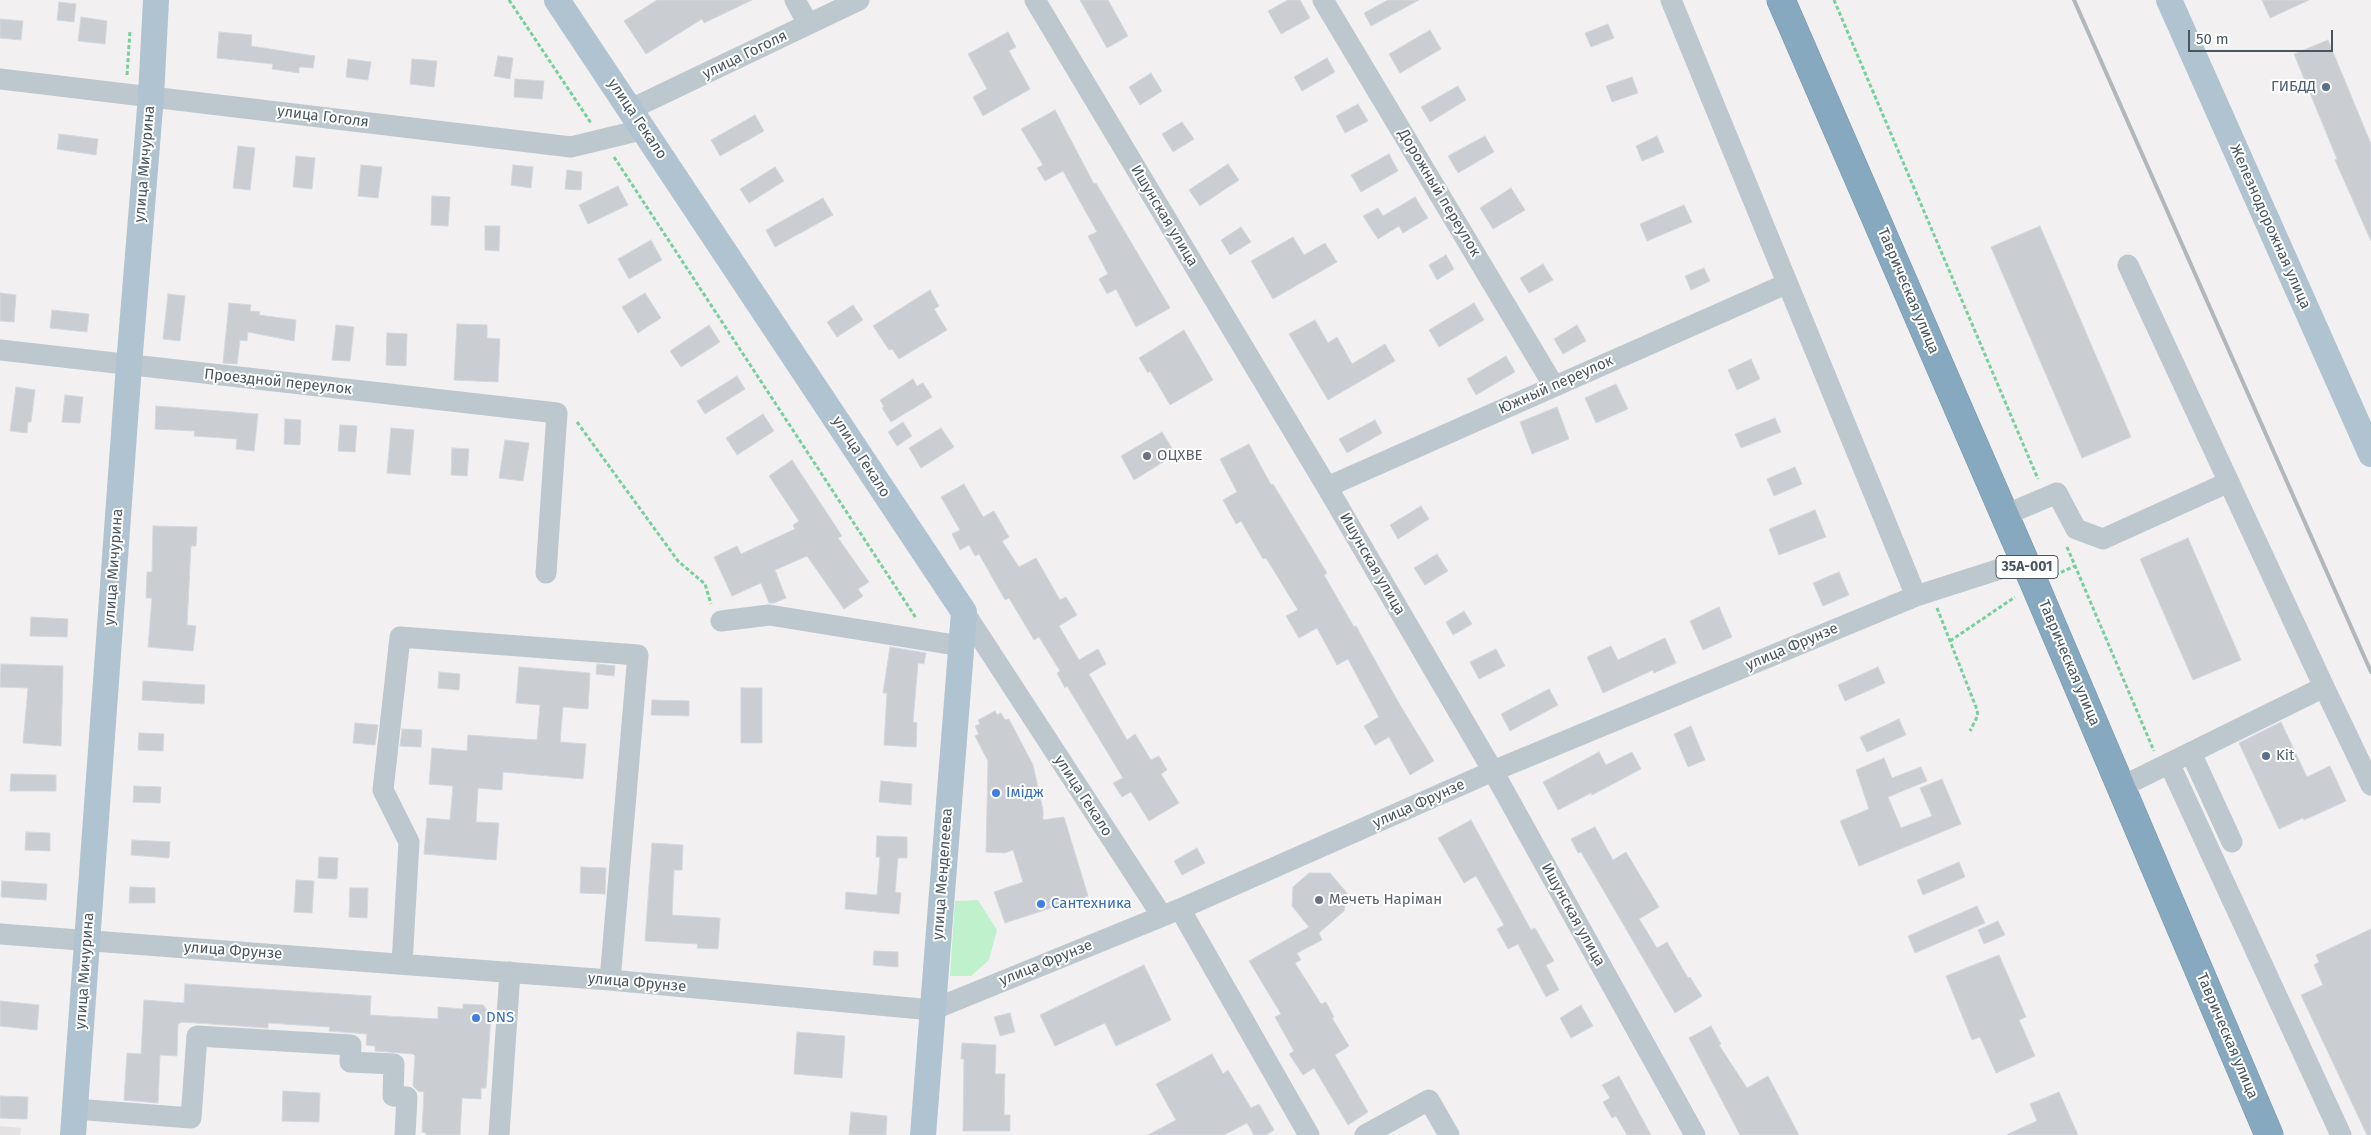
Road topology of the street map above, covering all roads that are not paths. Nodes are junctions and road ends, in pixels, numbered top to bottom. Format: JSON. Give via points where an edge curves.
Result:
{"nodes":[{"id":1,"x":156,"y":0,"type":"edge"},
{"id":2,"x":557,"y":0,"type":"edge"},
{"id":3,"x":795,"y":0,"type":"edge"},
{"id":4,"x":859,"y":0,"type":"edge"},
{"id":5,"x":1035,"y":0,"type":"edge"},
{"id":6,"x":1323,"y":0,"type":"edge"},
{"id":7,"x":1670,"y":0,"type":"edge"},
{"id":8,"x":1782,"y":0,"type":"edge"},
{"id":9,"x":2169,"y":0,"type":"edge"},
{"id":10,"x":808,"y":24,"type":"junction"},
{"id":11,"x":0,"y":79,"type":"edge"},
{"id":12,"x":151,"y":96,"type":"junction"},
{"id":13,"x":638,"y":119,"type":"junction"},
{"id":14,"x":2128,"y":265,"type":"dead end"},
{"id":15,"x":1786,"y":284,"type":"junction"},
{"id":16,"x":0,"y":350,"type":"edge"},
{"id":17,"x":129,"y":365,"type":"junction"},
{"id":18,"x":1554,"y":386,"type":"junction"},
{"id":19,"x":2371,"y":454,"type":"edge"},
{"id":20,"x":2229,"y":482,"type":"junction"},
{"id":21,"x":1327,"y":487,"type":"junction"},
{"id":22,"x":2005,"y":515,"type":"junction"},
{"id":23,"x":546,"y":573,"type":"dead end"},
{"id":24,"x":2030,"y":573,"type":"junction"},
{"id":25,"x":1923,"y":593,"type":"junction"},
{"id":26,"x":964,"y":612,"type":"junction"},
{"id":27,"x":721,"y":621,"type":"road end"},
{"id":28,"x":961,"y":646,"type":"junction"},
{"id":29,"x":2324,"y":686,"type":"junction"},
{"id":30,"x":2191,"y":753,"type":"junction"},
{"id":31,"x":2165,"y":766,"type":"junction"},
{"id":32,"x":1493,"y":771,"type":"junction"},
{"id":33,"x":2371,"y":786,"type":"edge"},
{"id":34,"x":2121,"y":787,"type":"junction"},
{"id":35,"x":2232,"y":842,"type":"dead end"},
{"id":36,"x":1171,"y":913,"type":"junction"},
{"id":37,"x":0,"y":934,"type":"edge"},
{"id":38,"x":88,"y":940,"type":"junction"},
{"id":39,"x":402,"y":964,"type":"junction"},
{"id":40,"x":510,"y":972,"type":"junction"},
{"id":41,"x":610,"y":980,"type":"junction"},
{"id":42,"x":932,"y":1010,"type":"junction"},
{"id":43,"x":75,"y":1109,"type":"junction"},
{"id":44,"x":73,"y":1135,"type":"edge"},
{"id":45,"x":405,"y":1135,"type":"edge"},
{"id":46,"x":499,"y":1135,"type":"edge"},
{"id":47,"x":923,"y":1135,"type":"edge"},
{"id":48,"x":1309,"y":1135,"type":"edge"},
{"id":49,"x":1365,"y":1135,"type":"edge"},
{"id":50,"x":1449,"y":1135,"type":"edge"},
{"id":51,"x":1695,"y":1135,"type":"edge"},
{"id":52,"x":2269,"y":1135,"type":"edge"},
{"id":53,"x":2341,"y":1135,"type":"edge"}],
"edges":[{"from":1,"to":12,"type":"main road","name":"улица Мичурина"},
{"from":2,"to":13,"type":"main road","name":"улица Гекало"},
{"from":3,"to":10,"type":"street"},
{"from":4,"to":10,"type":"street","name":"улица Гоголя"},
{"from":5,"to":21,"type":"street","name":"Ишунская улица"},
{"from":6,"to":18,"type":"street","name":"Дорожный переулок"},
{"from":7,"to":15,"type":"street"},
{"from":8,"to":22,"type":"highway","name":"Таврическая улица","number":"35А-001"},
{"from":9,"to":19,"type":"main road","name":"Железнодорожная улица"},
{"from":10,"to":13,"type":"street","name":"улица Гоголя"},
{"from":11,"to":12,"type":"street","name":"улица Гоголя"},
{"from":12,"to":13,"type":"street","name":"улица Гоголя","via":[[571,147],[602,140]]},
{"from":12,"to":17,"type":"main road","name":"улица Мичурина"},
{"from":13,"to":26,"type":"main road","name":"улица Гекало"},
{"from":14,"to":20,"type":"street"},
{"from":15,"to":18,"type":"street","name":"Южный переулок"},
{"from":15,"to":25,"type":"street"},
{"from":16,"to":17,"type":"street","name":"Проездной переулок"},
{"from":17,"to":23,"type":"street","name":"Проездной переулок","via":[[557,414]]},
{"from":17,"to":38,"type":"main road","name":"улица Мичурина"},
{"from":18,"to":21,"type":"street","name":"Южный переулок"},
{"from":20,"to":22,"type":"street","via":[[2103,540],[2076,529],[2057,493]]},
{"from":20,"to":29,"type":"street"},
{"from":21,"to":32,"type":"street","name":"Ишунская улица"},
{"from":22,"to":24,"type":"highway","name":"Таврическая улица","number":"35А-001"},
{"from":24,"to":25,"type":"street","name":"улица Фрунзе"},
{"from":24,"to":34,"type":"highway","name":"Таврическая улица","number":"35А-001"},
{"from":25,"to":32,"type":"street","name":"улица Фрунзе"},
{"from":26,"to":28,"type":"main road","name":"улица Менделеева"},
{"from":26,"to":36,"type":"street","name":"улица Гекало"},
{"from":27,"to":28,"type":"street","via":[[770,615]]},
{"from":28,"to":42,"type":"main road","name":"улица Менделеева"},
{"from":29,"to":30,"type":"street"},
{"from":29,"to":33,"type":"street"},
{"from":30,"to":31,"type":"street"},
{"from":30,"to":35,"type":"street"},
{"from":31,"to":34,"type":"street"},
{"from":31,"to":53,"type":"street"},
{"from":32,"to":36,"type":"street","name":"улица Фрунзе"},
{"from":32,"to":51,"type":"street","name":"Ишунская улица"},
{"from":34,"to":52,"type":"highway","name":"Таврическая улица","number":"35А-001"},
{"from":36,"to":42,"type":"street","name":"улица Фрунзе"},
{"from":36,"to":48,"type":"street","name":"улица Гекало"},
{"from":37,"to":38,"type":"street","name":"улица Фрунзе"},
{"from":38,"to":39,"type":"street","name":"улица Фрунзе"},
{"from":38,"to":43,"type":"main road","name":"улица Мичурина"},
{"from":39,"to":40,"type":"street","name":"улица Фрунзе"},
{"from":39,"to":41,"type":"street","via":[[410,842],[383,790],[400,637],[638,655]]},
{"from":40,"to":41,"type":"street","name":"улица Фрунзе"},
{"from":40,"to":46,"type":"street"},
{"from":41,"to":42,"type":"street","name":"улица Фрунзе"},
{"from":42,"to":47,"type":"main road","name":"улица Менделеева"},
{"from":43,"to":44,"type":"main road","name":"улица Мичурина"},
{"from":43,"to":45,"type":"street","via":[[190,1118],[197,1036],[351,1045],[350,1062],[394,1064],[393,1096],[407,1097]]},
{"from":49,"to":50,"type":"street","via":[[1429,1100]]}]}
